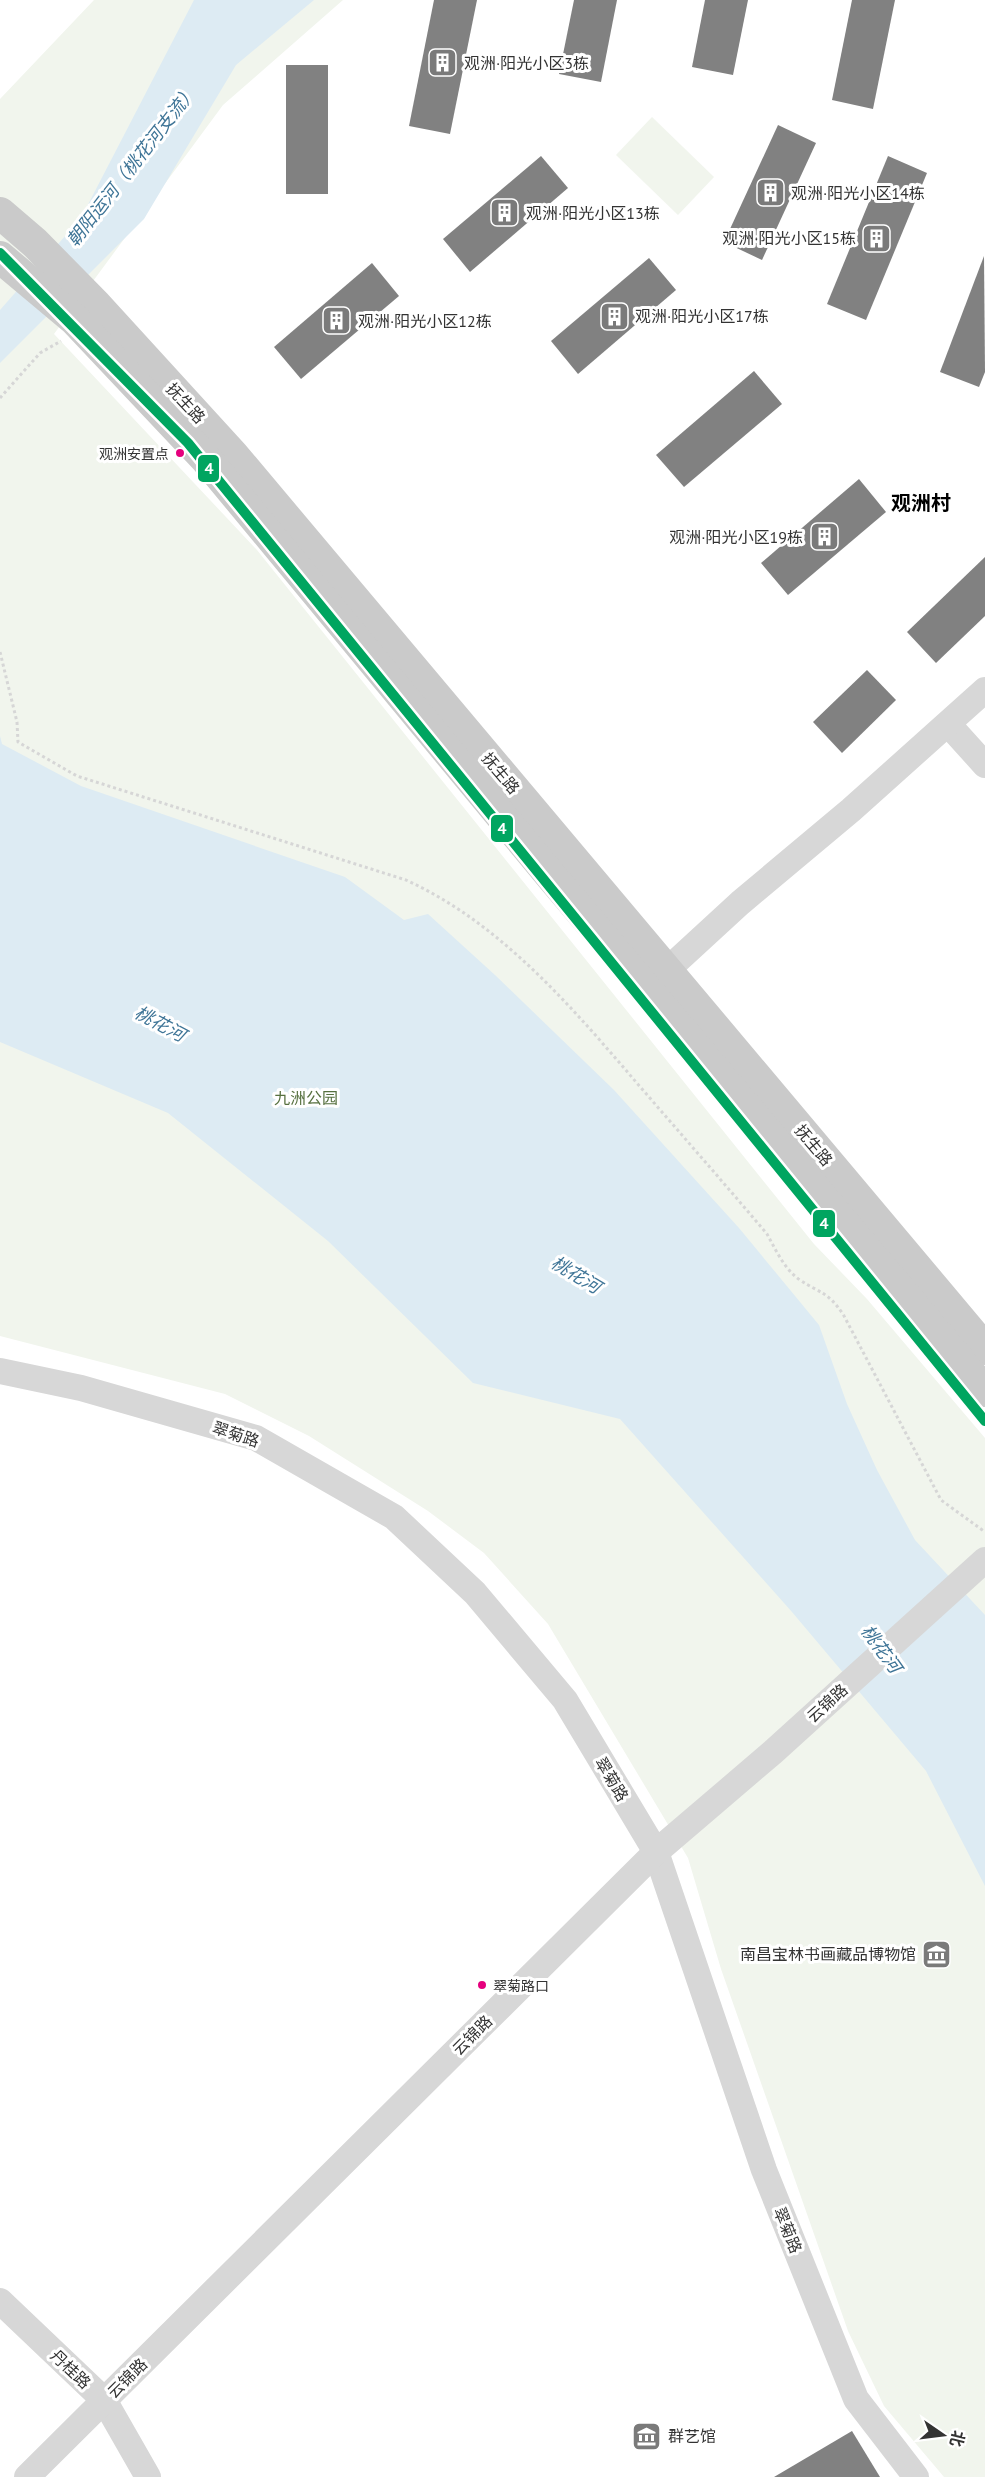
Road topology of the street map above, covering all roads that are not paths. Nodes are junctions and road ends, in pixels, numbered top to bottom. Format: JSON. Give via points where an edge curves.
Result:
{"nodes":[{"id":1,"x":0,"y":213,"type":"edge"},
{"id":2,"x":3,"y":260,"type":"edge"},
{"id":3,"x":85,"y":318,"type":"junction"},
{"id":4,"x":985,"y":690,"type":"edge"},
{"id":5,"x":948,"y":724,"type":"junction"},
{"id":6,"x":985,"y":765,"type":"edge"},
{"id":7,"x":657,"y":980,"type":"junction"},
{"id":8,"x":985,"y":1349,"type":"edge"},
{"id":9,"x":0,"y":1371,"type":"edge"},
{"id":10,"x":985,"y":1391,"type":"edge"},
{"id":11,"x":979,"y":1565,"type":"edge"},
{"id":12,"x":656,"y":1852,"type":"junction"},
{"id":13,"x":0,"y":2301,"type":"edge"},
{"id":14,"x":104,"y":2400,"type":"junction"},
{"id":15,"x":27,"y":2477,"type":"edge"},
{"id":16,"x":148,"y":2477,"type":"edge"},
{"id":17,"x":916,"y":2477,"type":"edge"}],
"edges":[{"from":1,"to":3,"type":"main road","name":"抚生路","via":[[35,243]]},
{"from":2,"to":3,"type":"main road","name":"抚生路"},
{"from":3,"to":7,"type":"main road","name":"抚生路","via":[[233,454]]},
{"from":4,"to":5,"type":"street"},
{"from":5,"to":6,"type":"street"},
{"from":5,"to":7,"type":"street"},
{"from":7,"to":8,"type":"main road","name":"抚生路"},
{"from":7,"to":10,"type":"main road","name":"抚生路"},
{"from":9,"to":12,"type":"street","name":"翠菊路","via":[[81,1388],[256,1438],[394,1517],[475,1593],[565,1700]]},
{"from":11,"to":12,"type":"street","name":"云锦路"},
{"from":12,"to":14,"type":"street","name":"云锦路"},
{"from":12,"to":17,"type":"street","name":"翠菊路","via":[[764,2170],[856,2399]]},
{"from":13,"to":14,"type":"street","name":"丹桂路"},
{"from":14,"to":15,"type":"street","name":"云锦路"},
{"from":14,"to":16,"type":"street","name":"丹桂路"}]}
